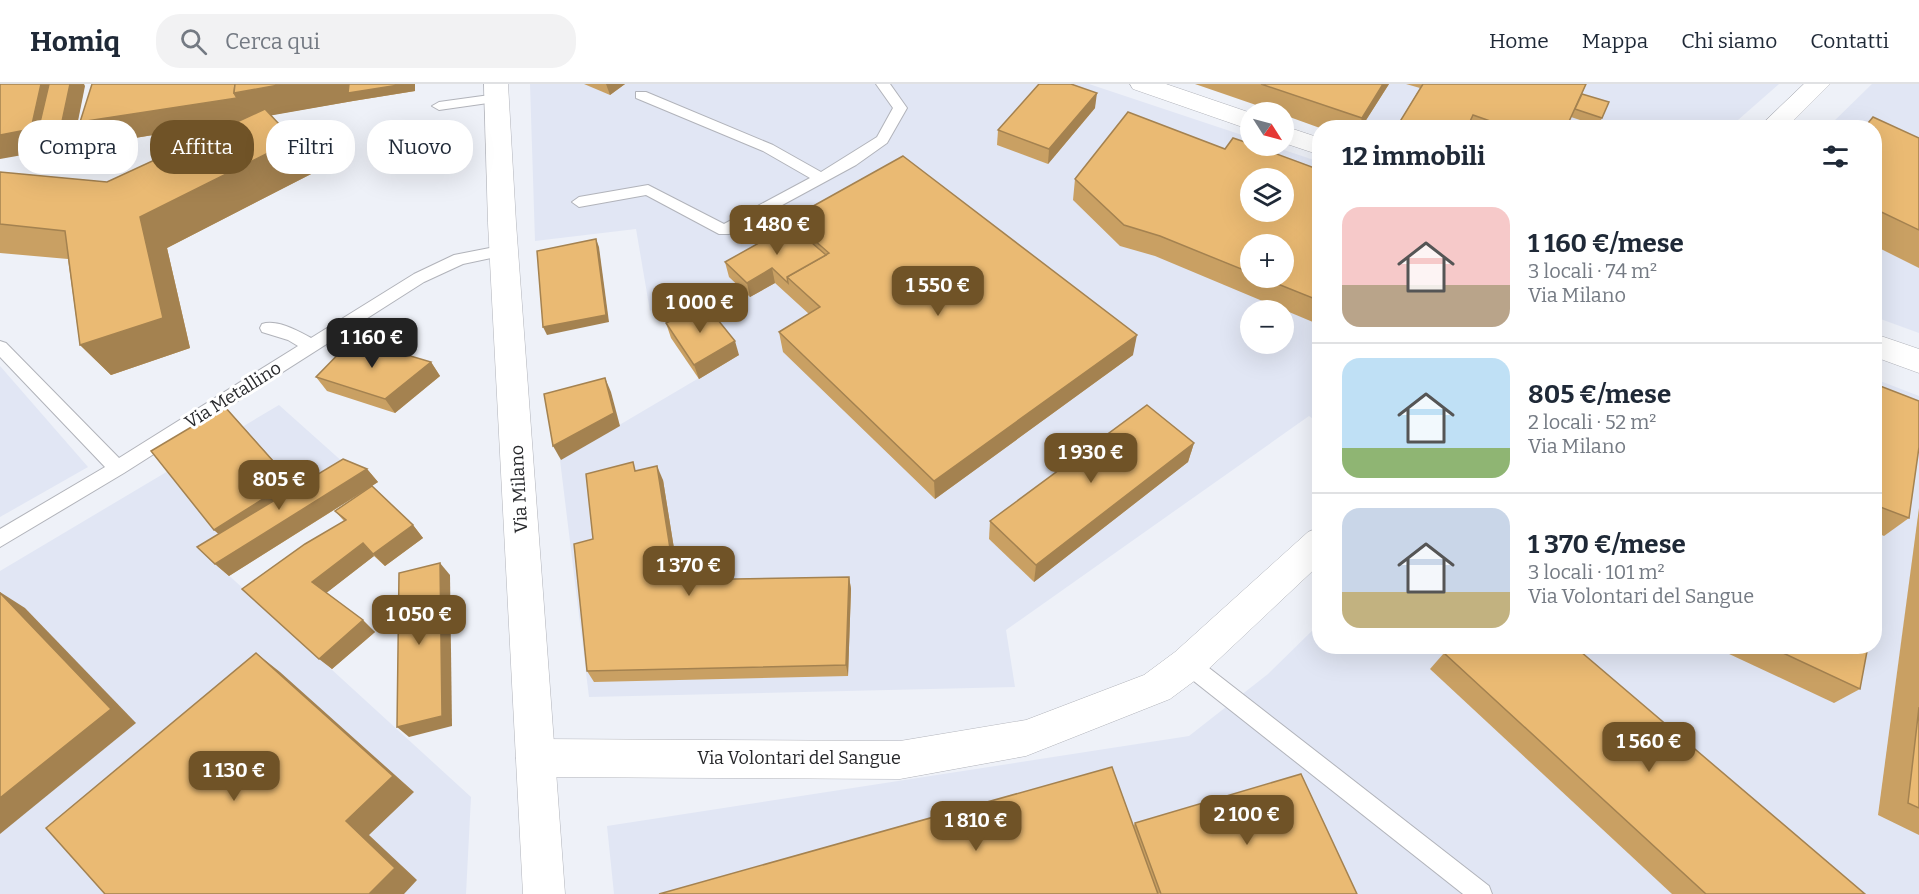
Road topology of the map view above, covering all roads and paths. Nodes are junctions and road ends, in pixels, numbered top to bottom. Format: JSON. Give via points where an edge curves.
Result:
{"nodes":[{"id":1,"x":883,"y":84,"type":"edge"},
{"id":2,"x":1143,"y":84,"type":"edge"},
{"id":3,"x":1818,"y":84,"type":"edge"},
{"id":4,"x":497,"y":91,"type":"edge"},
{"id":5,"x":641,"y":95,"type":"dead end"},
{"id":6,"x":439,"y":106,"type":"dead end"},
{"id":7,"x":1240,"y":118,"type":"edge"},
{"id":8,"x":1779,"y":120,"type":"edge"},
{"id":9,"x":1294,"y":138,"type":"edge"},
{"id":10,"x":1312,"y":144,"type":"edge"},
{"id":11,"x":821,"y":178,"type":"junction"},
{"id":12,"x":579,"y":202,"type":"dead end"},
{"id":13,"x":505,"y":250,"type":"junction"},
{"id":14,"x":268,"y":328,"type":"dead end"},
{"id":15,"x":310,"y":346,"type":"junction"},
{"id":16,"x":0,"y":347,"type":"edge"},
{"id":17,"x":1882,"y":348,"type":"edge"},
{"id":18,"x":1919,"y":361,"type":"edge"},
{"id":19,"x":118,"y":468,"type":"junction"},
{"id":20,"x":0,"y":539,"type":"edge"},
{"id":21,"x":1312,"y":549,"type":"edge"},
{"id":22,"x":1188,"y":664,"type":"junction"},
{"id":23,"x":535,"y":758,"type":"junction"},
{"id":24,"x":544,"y":894,"type":"edge"},
{"id":25,"x":1481,"y":894,"type":"edge"}],
"edges":[{"from":1,"to":11,"type":"lane","via":[[900,108],[882,140]]},
{"from":2,"to":7,"type":"street"},
{"from":3,"to":8,"type":"street"},
{"from":4,"to":6,"type":"lane"},
{"from":4,"to":13,"type":"street","name":"Via Milano"},
{"from":5,"to":11,"type":"lane","via":[[768,148]]},
{"from":9,"to":10,"type":"street"},
{"from":11,"to":12,"type":"lane","via":[[724,230],[648,189]]},
{"from":13,"to":15,"type":"lane","name":"Via Metallino","via":[[459,260],[419,278]]},
{"from":13,"to":23,"type":"street","name":"Via Milano"},
{"from":14,"to":15,"type":"lane","via":[[293,335]]},
{"from":15,"to":19,"type":"lane","name":"Via Metallino"},
{"from":16,"to":19,"type":"lane"},
{"from":17,"to":18,"type":"street"},
{"from":19,"to":20,"type":"lane","name":"Via Metallino"},
{"from":21,"to":22,"type":"street","name":"Via Volontari del Sangue"},
{"from":22,"to":23,"type":"street","name":"Via Volontari del Sangue","via":[[1157,687],[1026,738],[900,760]]},
{"from":22,"to":25,"type":"lane"},
{"from":23,"to":24,"type":"street","name":"Via Milano"}]}
